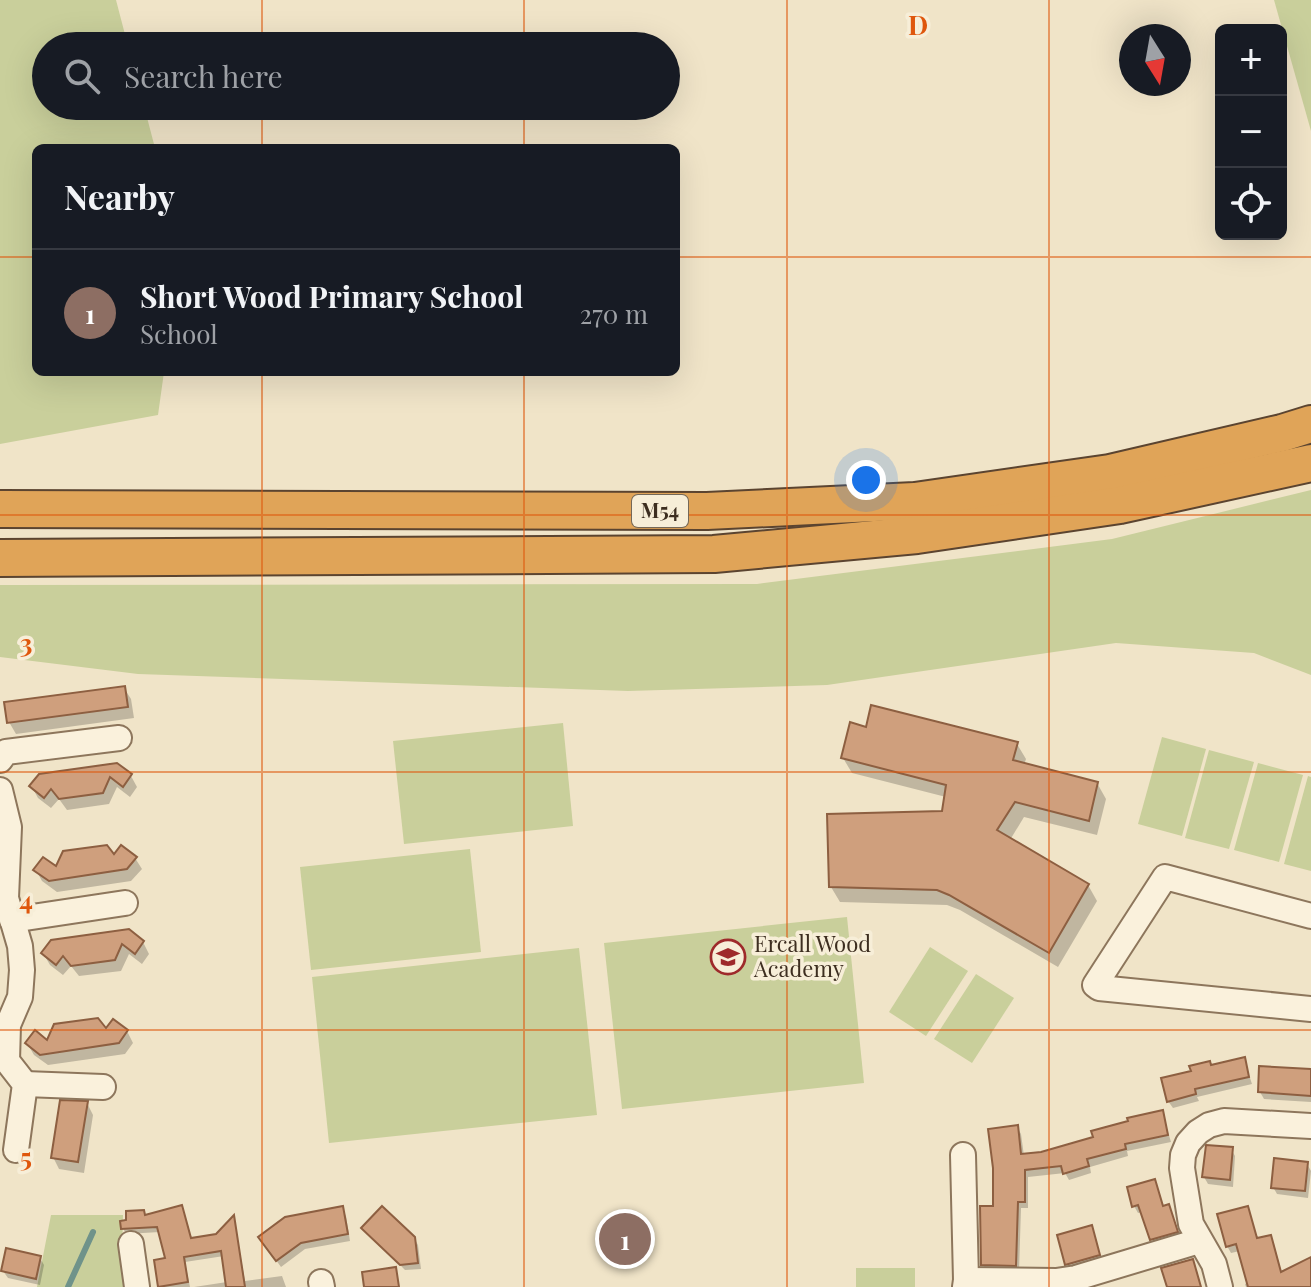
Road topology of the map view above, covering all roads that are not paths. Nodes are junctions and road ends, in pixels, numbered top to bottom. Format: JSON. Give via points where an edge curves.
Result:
{"nodes":[{"id":1,"x":1311,"y":424,"type":"edge"},
{"id":2,"x":1311,"y":463,"type":"edge"},
{"id":3,"x":0,"y":509,"type":"edge"},
{"id":4,"x":0,"y":558,"type":"edge"},
{"id":5,"x":119,"y":738,"type":"dead end"},
{"id":6,"x":0,"y":760,"type":"edge"},
{"id":7,"x":0,"y":790,"type":"edge"},
{"id":8,"x":125,"y":903,"type":"dead end"},
{"id":9,"x":1311,"y":916,"type":"edge"},
{"id":10,"x":12,"y":920,"type":"junction"},
{"id":11,"x":1311,"y":1009,"type":"edge"},
{"id":12,"x":3,"y":1062,"type":"edge"},
{"id":13,"x":25,"y":1084,"type":"junction"},
{"id":14,"x":103,"y":1087,"type":"dead end"},
{"id":15,"x":1311,"y":1126,"type":"edge"},
{"id":16,"x":16,"y":1150,"type":"dead end"},
{"id":17,"x":963,"y":1155,"type":"dead end"},
{"id":18,"x":1199,"y":1241,"type":"junction"},
{"id":19,"x":131,"y":1244,"type":"dead end"},
{"id":20,"x":966,"y":1284,"type":"edge"},
{"id":21,"x":137,"y":1287,"type":"edge"},
{"id":22,"x":1220,"y":1287,"type":"edge"}],
"edges":[{"from":1,"to":3,"type":"highway","number":"M54","via":[[1110,473],[915,501],[707,511]]},
{"from":2,"to":4,"type":"highway","number":"M54","via":[[1089,509],[917,535],[714,554]]},
{"from":5,"to":6,"type":"street","via":[[6,752]]},
{"from":7,"to":10,"type":"street","via":[[9,827],[6,898]]},
{"from":8,"to":10,"type":"street"},
{"from":9,"to":11,"type":"street","via":[[1165,877],[1095,985]]},
{"from":10,"to":12,"type":"street","via":[[22,970]]},
{"from":12,"to":13,"type":"street"},
{"from":13,"to":14,"type":"street"},
{"from":13,"to":16,"type":"street"},
{"from":15,"to":18,"type":"street","via":[[1238,1120],[1198,1132],[1183,1155],[1182,1168]]},
{"from":17,"to":20,"type":"street"},
{"from":18,"to":20,"type":"street","via":[[1076,1278]]},
{"from":18,"to":22,"type":"street","via":[[1214,1264]]},
{"from":19,"to":21,"type":"street"}]}
